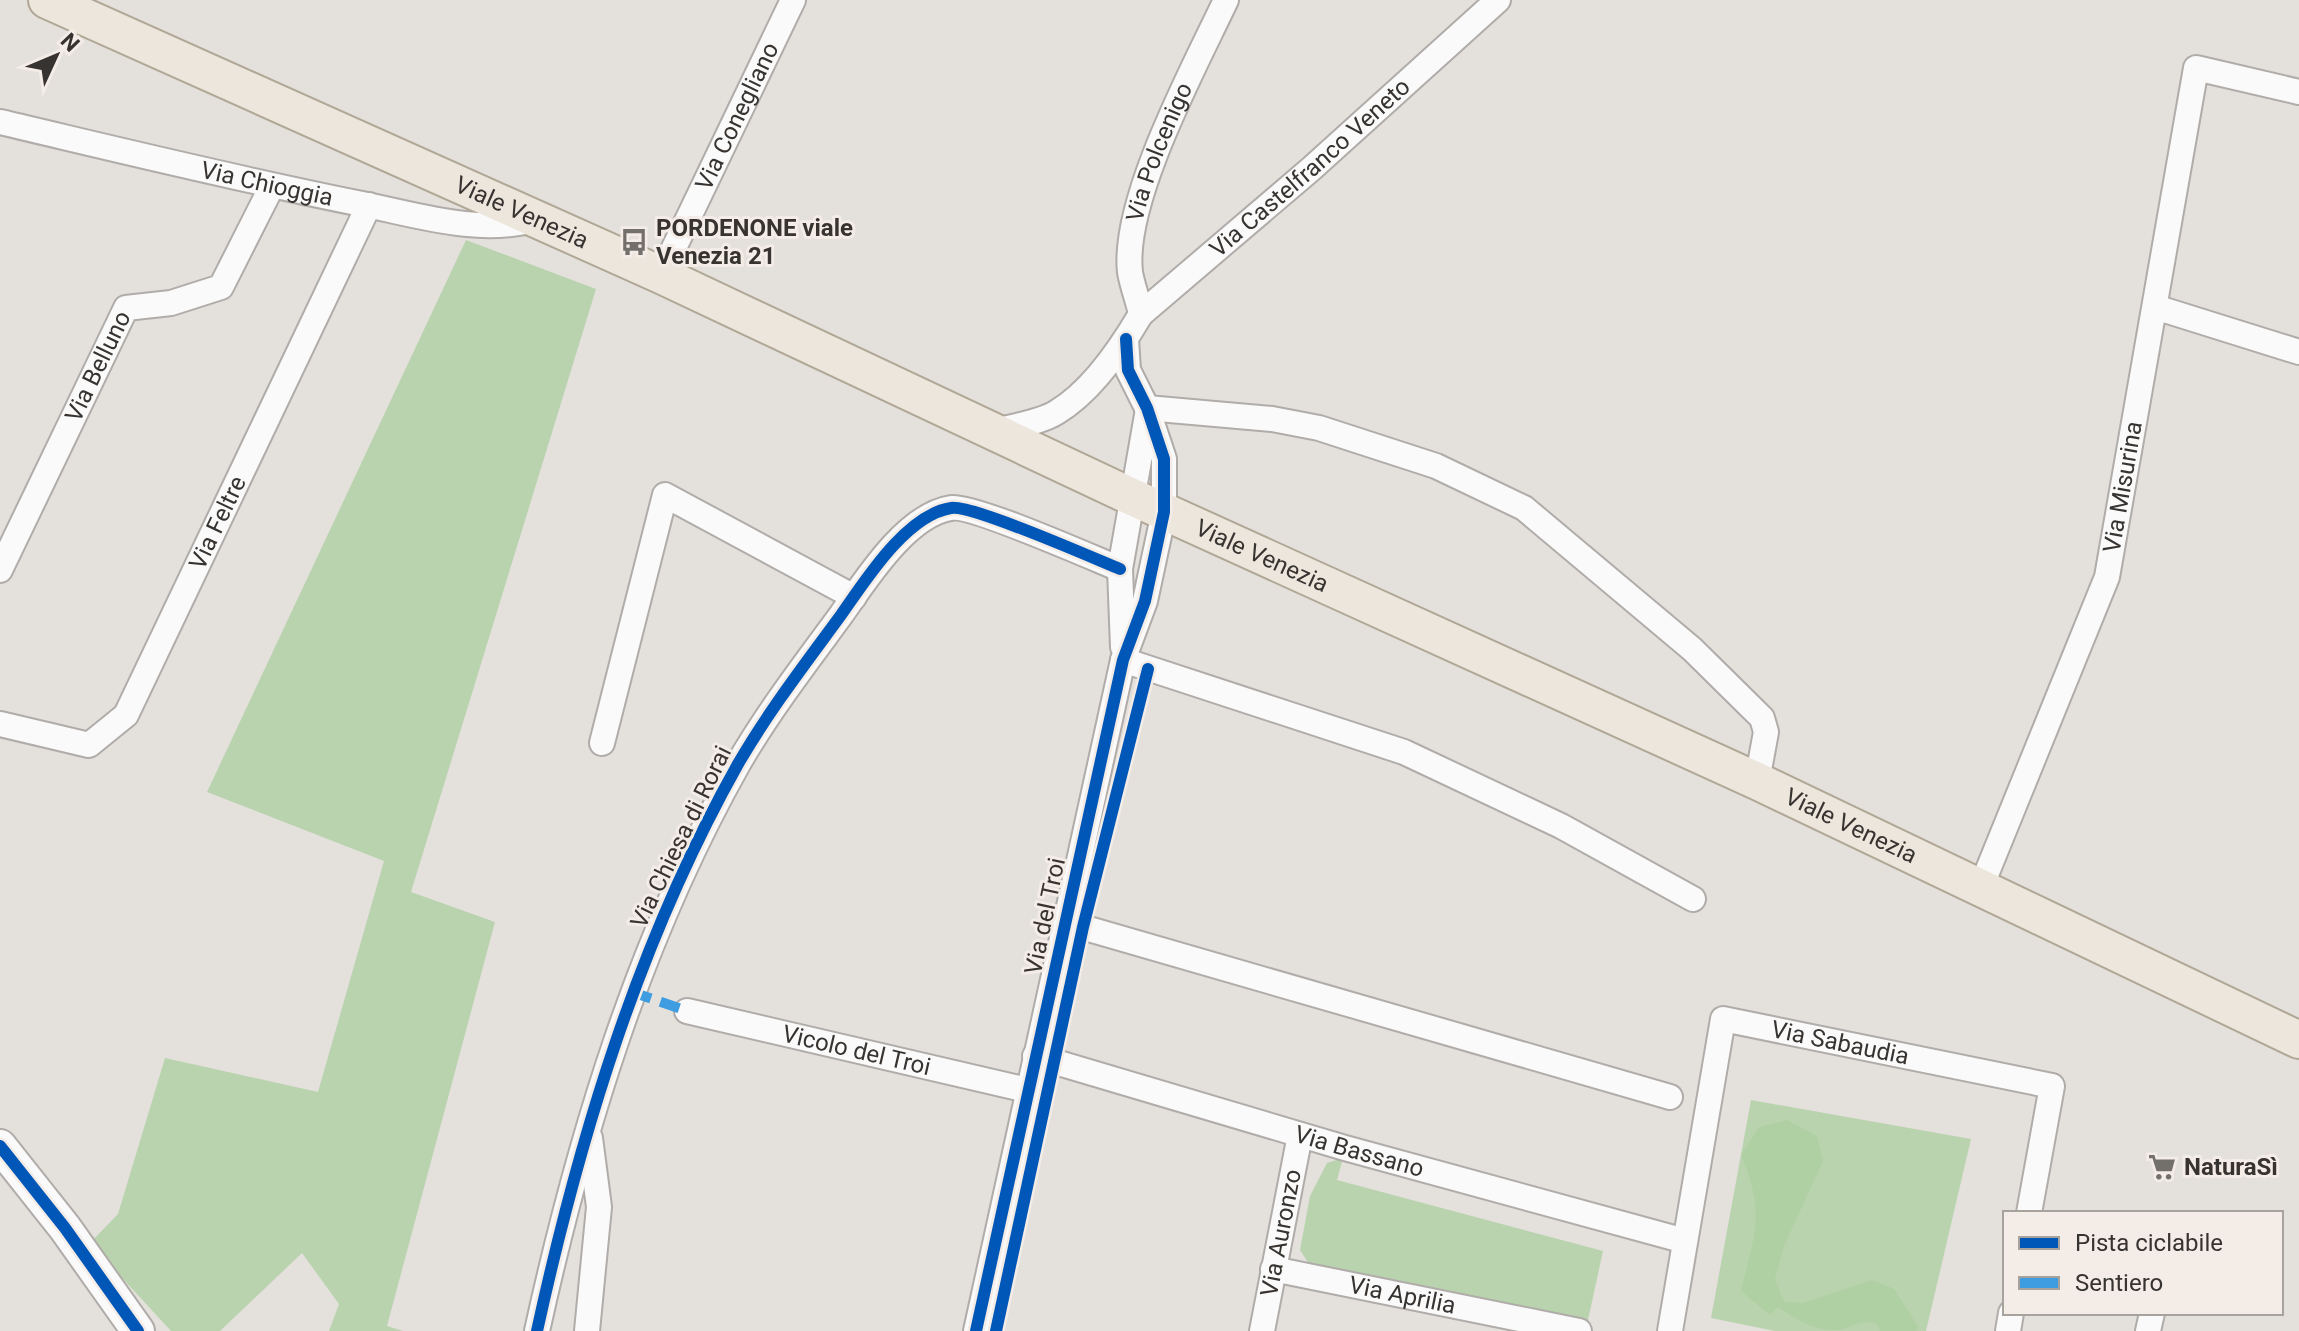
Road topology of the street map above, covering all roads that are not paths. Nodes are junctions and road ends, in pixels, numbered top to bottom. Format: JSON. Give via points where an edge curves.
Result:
{"nodes":[{"id":1,"x":47,"y":0,"type":"edge"},
{"id":2,"x":793,"y":0,"type":"edge"},
{"id":3,"x":1226,"y":0,"type":"edge"},
{"id":4,"x":1498,"y":0,"type":"edge"},
{"id":5,"x":2299,"y":92,"type":"edge"},
{"id":6,"x":0,"y":122,"type":"edge"},
{"id":7,"x":272,"y":186,"type":"junction"},
{"id":8,"x":369,"y":205,"type":"junction"},
{"id":9,"x":536,"y":219,"type":"junction"},
{"id":10,"x":661,"y":275,"type":"junction"},
{"id":11,"x":2155,"y":307,"type":"junction"},
{"id":12,"x":1141,"y":314,"type":"junction"},
{"id":13,"x":1126,"y":339,"type":"junction"},
{"id":14,"x":2299,"y":352,"type":"edge"},
{"id":15,"x":1147,"y":408,"type":"junction"},
{"id":16,"x":992,"y":432,"type":"junction"},
{"id":17,"x":1130,"y":496,"type":"junction"},
{"id":18,"x":1164,"y":512,"type":"junction"},
{"id":19,"x":1120,"y":569,"type":"junction"},
{"id":20,"x":0,"y":570,"type":"edge"},
{"id":21,"x":854,"y":597,"type":"junction"},
{"id":22,"x":1123,"y":660,"type":"junction"},
{"id":23,"x":0,"y":724,"type":"edge"},
{"id":24,"x":602,"y":743,"type":"dead end"},
{"id":25,"x":1757,"y":781,"type":"junction"},
{"id":26,"x":1981,"y":887,"type":"junction"},
{"id":27,"x":1693,"y":899,"type":"dead end"},
{"id":28,"x":1068,"y":923,"type":"junction"},
{"id":29,"x":687,"y":1011,"type":"dead end"},
{"id":30,"x":2299,"y":1040,"type":"edge"},
{"id":31,"x":1035,"y":1056,"type":"junction"},
{"id":32,"x":1027,"y":1090,"type":"junction"},
{"id":33,"x":1670,"y":1097,"type":"dead end"},
{"id":34,"x":588,"y":1128,"type":"junction"},
{"id":35,"x":1300,"y":1135,"type":"junction"},
{"id":36,"x":0,"y":1146,"type":"edge"},
{"id":37,"x":2029,"y":1211,"type":"edge"},
{"id":38,"x":1685,"y":1241,"type":"junction"},
{"id":39,"x":1273,"y":1269,"type":"junction"},
{"id":40,"x":138,"y":1331,"type":"edge"},
{"id":41,"x":537,"y":1331,"type":"edge"},
{"id":42,"x":587,"y":1331,"type":"edge"},
{"id":43,"x":976,"y":1331,"type":"edge"},
{"id":44,"x":1262,"y":1331,"type":"edge"},
{"id":45,"x":1579,"y":1331,"type":"edge"},
{"id":46,"x":1670,"y":1331,"type":"edge"}],
"edges":[{"from":1,"to":9,"type":"main road","name":"Viale Venezia"},
{"from":2,"to":10,"type":"street","name":"Via Conegliano"},
{"from":3,"to":12,"type":"street","name":"Via Polcenigo","via":[[1150,168],[1134,228],[1130,271]]},
{"from":4,"to":12,"type":"street","name":"Via Castelfranco Veneto"},
{"from":5,"to":11,"type":"street","name":"Via Misurina","via":[[2196,68]]},
{"from":6,"to":7,"type":"street","name":"Via Chioggia"},
{"from":7,"to":8,"type":"street","name":"Via Chioggia"},
{"from":7,"to":20,"type":"street","name":"Via Belluno","via":[[221,287],[171,303],[126,308]]},
{"from":8,"to":9,"type":"street","name":"Via Chioggia","via":[[510,227]]},
{"from":8,"to":23,"type":"street","name":"Via Feltre","via":[[126,715],[89,745]]},
{"from":9,"to":10,"type":"main road","name":"Viale Venezia"},
{"from":10,"to":16,"type":"main road","name":"Viale Venezia"},
{"from":11,"to":14,"type":"street"},
{"from":11,"to":26,"type":"street","name":"Via Misurina","via":[[2107,577]]},
{"from":12,"to":13,"type":"street","name":"Via Castelfranco Veneto"},
{"from":13,"to":15,"type":"street","via":[[1128,370]]},
{"from":13,"to":16,"type":"street","name":"Via Castelfranco Veneto","via":[[1087,387],[1057,413]]},
{"from":15,"to":17,"type":"street"},
{"from":15,"to":18,"type":"street","via":[[1164,459]]},
{"from":15,"to":25,"type":"street","via":[[1319,428],[1436,466],[1524,508],[1692,649],[1762,718],[1766,732]]},
{"from":16,"to":17,"type":"main road","name":"Viale Venezia"},
{"from":17,"to":18,"type":"main road","name":"Viale Venezia"},
{"from":17,"to":19,"type":"street","name":"Via del Troi"},
{"from":18,"to":22,"type":"street","name":"Via del Troi","via":[[1145,601]]},
{"from":18,"to":25,"type":"main road","name":"Viale Venezia"},
{"from":19,"to":21,"type":"street","name":"Via Chiesa di Rorai","via":[[953,507],[928,516],[898,541]]},
{"from":19,"to":22,"type":"street","name":"Via del Troi"},
{"from":21,"to":24,"type":"street","via":[[665,495]]},
{"from":21,"to":34,"type":"street","name":"Via Chiesa di Rorai","via":[[739,763],[690,857],[632,992]]},
{"from":22,"to":27,"type":"street","via":[[1404,752],[1561,826]]},
{"from":22,"to":28,"type":"street","name":"Via del Troi"},
{"from":25,"to":26,"type":"main road","name":"Viale Venezia"},
{"from":26,"to":30,"type":"main road","name":"Viale Venezia"},
{"from":28,"to":31,"type":"street","name":"Via del Troi"},
{"from":28,"to":33,"type":"street"},
{"from":29,"to":32,"type":"street","name":"Vicolo del Troi"},
{"from":31,"to":32,"type":"street","name":"Via del Troi"},
{"from":31,"to":35,"type":"street","name":"Via Bassano"},
{"from":32,"to":43,"type":"street","name":"Via del Troi"},
{"from":34,"to":41,"type":"street","name":"Via Chiesa di Rorai"},
{"from":34,"to":42,"type":"street","via":[[599,1207]]},
{"from":35,"to":38,"type":"street","name":"Via Bassano"},
{"from":35,"to":39,"type":"street","name":"Via Auronzo"},
{"from":36,"to":40,"type":"main road"},
{"from":37,"to":38,"type":"street","name":"Via Sabaudia","via":[[2052,1086],[1723,1019]]},
{"from":38,"to":46,"type":"street"},
{"from":39,"to":44,"type":"street","name":"Via Auronzo"},
{"from":39,"to":45,"type":"street","name":"Via Aprilia"}]}
